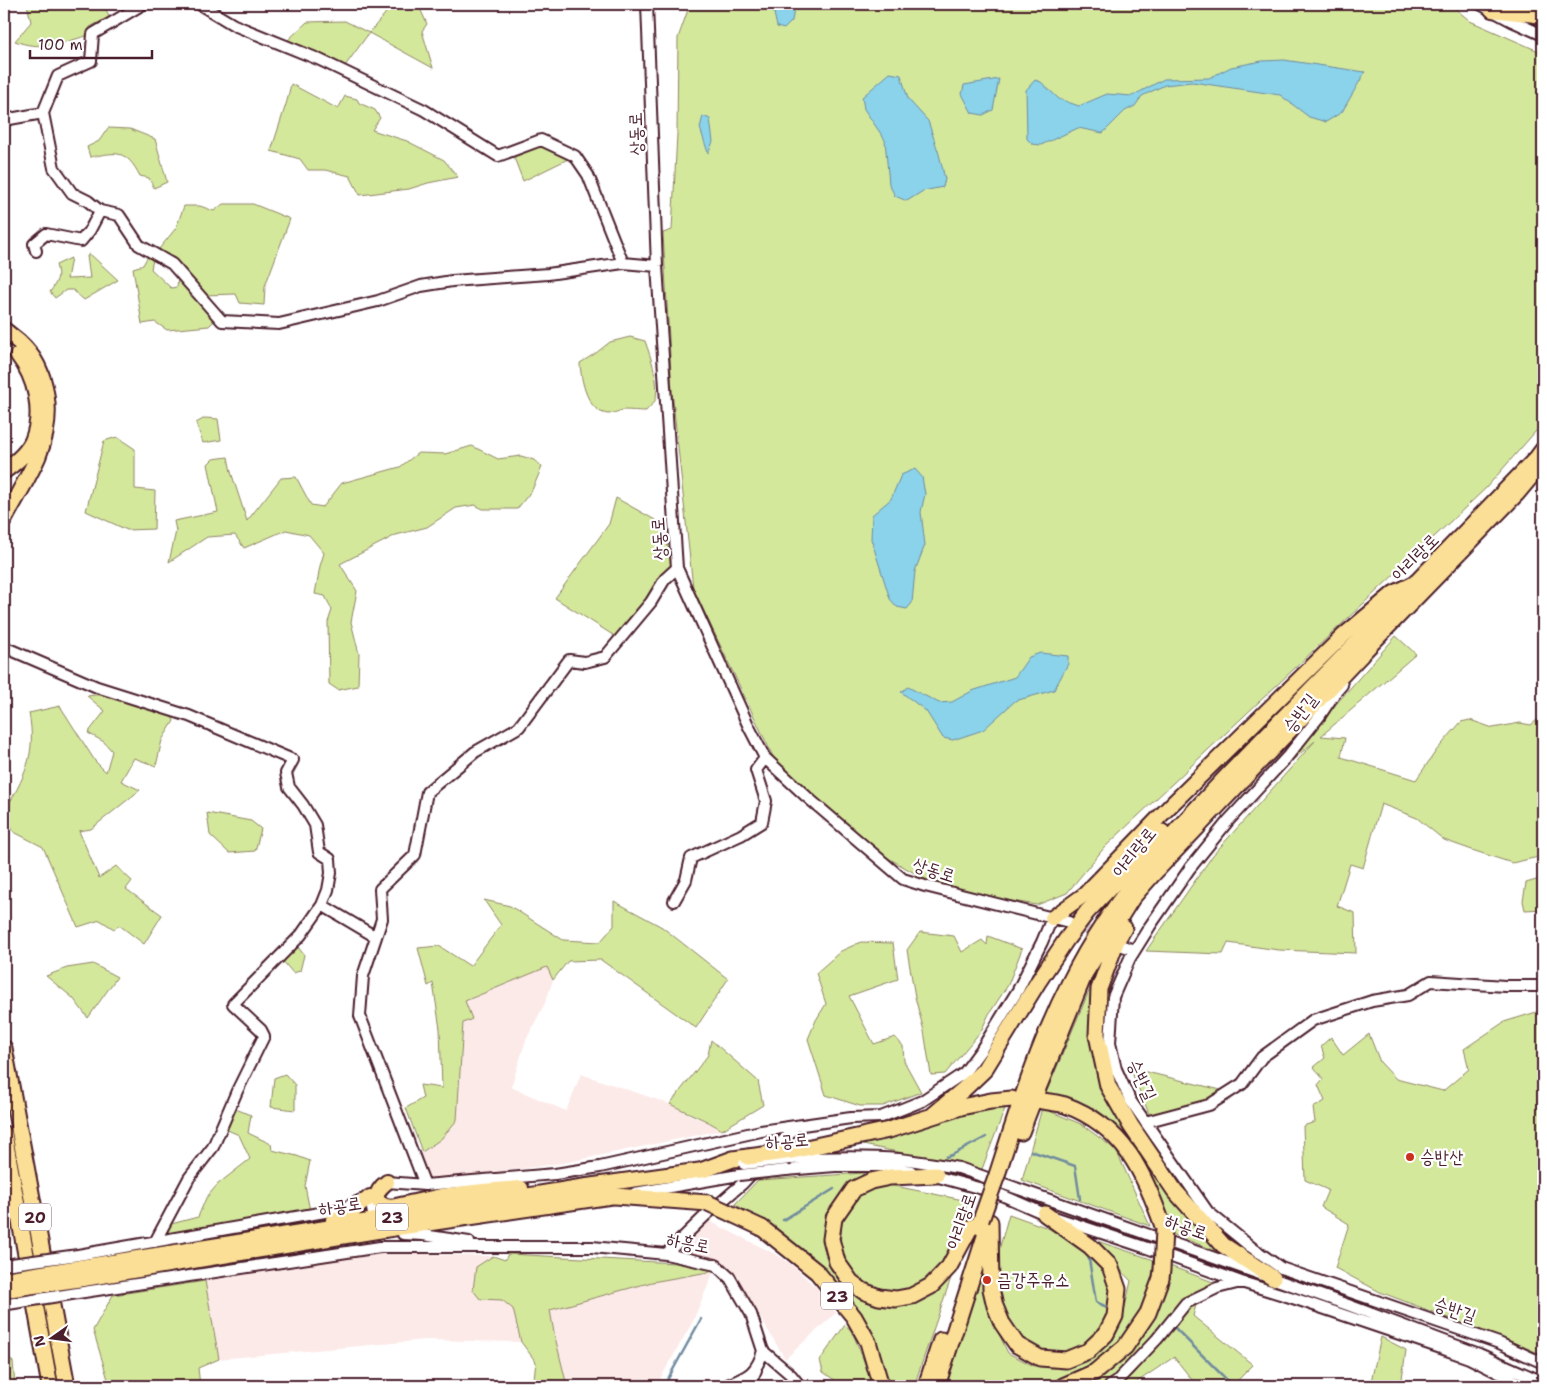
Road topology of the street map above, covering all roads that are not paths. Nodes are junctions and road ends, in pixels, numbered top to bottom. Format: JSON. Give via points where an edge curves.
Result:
{"nodes":[{"id":1,"x":142,"y":4,"type":"edge"},
{"id":2,"x":199,"y":4,"type":"edge"},
{"id":3,"x":647,"y":4,"type":"edge"},
{"id":4,"x":1486,"y":7,"type":"edge"},
{"id":5,"x":1543,"y":16,"type":"edge"},
{"id":6,"x":1543,"y":35,"type":"edge"},
{"id":7,"x":42,"y":113,"type":"junction"},
{"id":8,"x":4,"y":120,"type":"edge"},
{"id":9,"x":100,"y":212,"type":"junction"},
{"id":10,"x":36,"y":251,"type":"dead end"},
{"id":11,"x":623,"y":263,"type":"junction"},
{"id":12,"x":657,"y":266,"type":"junction"},
{"id":13,"x":4,"y":330,"type":"edge"},
{"id":14,"x":4,"y":343,"type":"edge"},
{"id":15,"x":1543,"y":449,"type":"edge"},
{"id":16,"x":1543,"y":463,"type":"edge"},
{"id":17,"x":4,"y":470,"type":"edge"},
{"id":18,"x":4,"y":520,"type":"edge"},
{"id":19,"x":677,"y":568,"type":"junction"},
{"id":20,"x":1415,"y":583,"type":"junction"},
{"id":21,"x":4,"y":647,"type":"edge"},
{"id":22,"x":1361,"y":655,"type":"junction"},
{"id":23,"x":765,"y":758,"type":"junction"},
{"id":24,"x":1207,"y":796,"type":"junction"},
{"id":25,"x":1146,"y":882,"type":"junction"},
{"id":26,"x":674,"y":901,"type":"dead end"},
{"id":27,"x":322,"y":905,"type":"junction"},
{"id":28,"x":1052,"y":918,"type":"junction"},
{"id":29,"x":1069,"y":922,"type":"tunnel mouth"},
{"id":30,"x":376,"y":937,"type":"junction"},
{"id":31,"x":1123,"y":946,"type":"dead end"},
{"id":32,"x":1134,"y":950,"type":"junction"},
{"id":33,"x":1543,"y":986,"type":"edge"},
{"id":34,"x":4,"y":1048,"type":"edge"},
{"id":35,"x":1012,"y":1100,"type":"dead end"},
{"id":36,"x":1042,"y":1101,"type":"dead end"},
{"id":37,"x":932,"y":1116,"type":"junction"},
{"id":38,"x":1145,"y":1122,"type":"junction"},
{"id":39,"x":797,"y":1126,"type":"junction"},
{"id":40,"x":4,"y":1134,"type":"edge"},
{"id":41,"x":792,"y":1155,"type":"junction"},
{"id":42,"x":703,"y":1170,"type":"joint"},
{"id":43,"x":936,"y":1176,"type":"junction"},
{"id":44,"x":1001,"y":1176,"type":"junction"},
{"id":45,"x":387,"y":1182,"type":"junction"},
{"id":46,"x":425,"y":1185,"type":"junction"},
{"id":47,"x":613,"y":1189,"type":"junction"},
{"id":48,"x":370,"y":1197,"type":"junction"},
{"id":49,"x":1045,"y":1214,"type":"junction"},
{"id":50,"x":986,"y":1220,"type":"junction"},
{"id":51,"x":375,"y":1226,"type":"junction"},
{"id":52,"x":402,"y":1228,"type":"junction"},
{"id":53,"x":265,"y":1237,"type":"junction"},
{"id":54,"x":155,"y":1242,"type":"junction"},
{"id":55,"x":502,"y":1246,"type":"junction"},
{"id":56,"x":666,"y":1254,"type":"junction"},
{"id":57,"x":4,"y":1265,"type":"edge"},
{"id":58,"x":82,"y":1273,"type":"junction"},
{"id":59,"x":1272,"y":1278,"type":"junction"},
{"id":60,"x":1241,"y":1282,"type":"junction"},
{"id":61,"x":5,"y":1291,"type":"edge"},
{"id":62,"x":763,"y":1352,"type":"junction"},
{"id":63,"x":1543,"y":1363,"type":"edge"},
{"id":64,"x":759,"y":1365,"type":"junction"},
{"id":65,"x":1543,"y":1382,"type":"edge"},
{"id":66,"x":50,"y":1386,"type":"edge"},
{"id":67,"x":67,"y":1386,"type":"edge"},
{"id":68,"x":725,"y":1386,"type":"edge"},
{"id":69,"x":749,"y":1386,"type":"edge"},
{"id":70,"x":800,"y":1386,"type":"edge"},
{"id":71,"x":881,"y":1386,"type":"edge"},
{"id":72,"x":926,"y":1386,"type":"edge"},
{"id":73,"x":937,"y":1386,"type":"edge"},
{"id":74,"x":1063,"y":1386,"type":"edge"},
{"id":75,"x":1110,"y":1386,"type":"edge"},
{"id":76,"x":1525,"y":1386,"type":"edge"}],
"edges":[{"from":1,"to":7,"type":"street","via":[[93,34],[91,61],[58,76]]},
{"from":2,"to":11,"type":"street","via":[[234,25],[318,59],[424,110],[498,156],[541,140],[575,156],[588,175]]},
{"from":3,"to":12,"type":"street","name":"상동로"},
{"from":4,"to":5,"type":"main road"},
{"from":4,"to":6,"type":"street"},
{"from":7,"to":8,"type":"street"},
{"from":7,"to":9,"type":"street","via":[[54,168],[72,193]]},
{"from":9,"to":10,"type":"street","via":[[81,241],[46,234],[34,244]]},
{"from":9,"to":11,"type":"street","via":[[119,215],[139,245],[172,264],[222,321],[279,324],[378,301],[421,286]]},
{"from":11,"to":12,"type":"street"},
{"from":12,"to":19,"type":"street","name":"상동로"},
{"from":13,"to":18,"type":"highway","via":[[20,343],[38,368],[47,393],[48,411],[39,455]]},
{"from":14,"to":17,"type":"highway","via":[[28,372],[37,397],[38,413],[33,441],[27,452]]},
{"from":15,"to":20,"type":"main road","name":"아리랑로"},
{"from":16,"to":22,"type":"main road","name":"아리랑로"},
{"from":19,"to":23,"type":"street","name":"상동로"},
{"from":19,"to":30,"type":"street","via":[[605,657],[585,662],[569,660],[519,727],[475,752],[428,792],[414,854],[380,889],[382,919]]},
{"from":20,"to":24,"type":"highway","name":"아리랑로"},
{"from":20,"to":28,"type":"main road","via":[[1394,593],[1344,635],[1084,895]]},
{"from":21,"to":27,"type":"street","via":[[97,687],[189,716],[293,760],[286,773],[289,787],[314,825],[319,852],[330,859],[330,881]]},
{"from":22,"to":25,"type":"highway","name":"아리랑로"},
{"from":22,"to":32,"type":"street","name":"승반길","via":[[1364,662],[1335,693],[1288,757],[1228,821],[1190,868]]},
{"from":23,"to":26,"type":"street","via":[[756,770],[766,801],[762,822],[691,858],[686,880]]},
{"from":23,"to":28,"type":"street","name":"상동로","via":[[903,879]]},
{"from":24,"to":37,"type":"highway","via":[[1175,818],[1087,912],[1038,982],[984,1070]]},
{"from":24,"to":44,"type":"highway","name":"아리랑로","via":[[1136,877],[1100,929],[1069,983],[1024,1092]]},
{"from":25,"to":44,"type":"highway","name":"아리랑로","via":[[1132,898],[1085,974]]},
{"from":25,"to":59,"type":"highway","via":[[1117,940],[1099,989],[1096,1035],[1108,1086],[1130,1126],[1175,1191],[1223,1244]]},
{"from":27,"to":30,"type":"street"},
{"from":27,"to":54,"type":"street","via":[[301,935],[233,1004],[264,1036],[213,1147],[189,1178]]},
{"from":28,"to":29,"type":"street","name":"상동로"},
{"from":28,"to":39,"type":"street","via":[[1018,990],[964,1073],[922,1101],[881,1117]]},
{"from":30,"to":46,"type":"street","via":[[363,976],[360,1016]]},
{"from":31,"to":32,"type":"street"},
{"from":32,"to":38,"type":"street","name":"승반길","via":[[1113,997],[1110,1043],[1126,1092]]},
{"from":33,"to":38,"type":"street","via":[[1431,981],[1408,995],[1372,1001],[1313,1020],[1262,1057],[1242,1084],[1209,1105]]},
{"from":34,"to":67,"type":"highway","number":"20"},
{"from":35,"to":37,"type":"highway","number":"23","via":[[991,1101]]},
{"from":36,"to":74,"type":"highway","bridge":true,"via":[[1064,1105],[1095,1120],[1120,1141],[1151,1191],[1164,1229],[1161,1278],[1148,1313],[1125,1347],[1095,1372]]},
{"from":37,"to":41,"type":"highway","number":"23"},
{"from":38,"to":63,"type":"street","name":"승반길","via":[[1208,1212],[1281,1268],[1498,1343]]},
{"from":39,"to":46,"type":"street","via":[[564,1172]]},
{"from":39,"to":56,"type":"street","via":[[742,1184]]},
{"from":40,"to":66,"type":"highway","number":"20"},
{"from":41,"to":42,"type":"highway","number":"23","bridge":true,"via":[[733,1159]]},
{"from":41,"to":59,"type":"street","name":"하공로","via":[[901,1159],[959,1168]]},
{"from":42,"to":47,"type":"main road","name":"하공로","number":"23"},
{"from":43,"to":47,"type":"street","name":"하공로","bridge":true,"via":[[883,1166],[834,1166]]},
{"from":43,"to":49,"type":"street","name":"하공로","via":[[997,1193]]},
{"from":43,"to":50,"type":"highway","via":[[890,1177],[854,1189],[834,1218],[831,1239],[837,1262],[850,1282],[879,1297],[896,1299],[912,1296],[931,1286],[949,1266],[970,1228]]},
{"from":44,"to":50,"type":"highway","name":"아리랑로","bridge":true},
{"from":45,"to":46,"type":"street"},
{"from":45,"to":47,"type":"main road","via":[[377,1194],[378,1201],[391,1207],[483,1191]]},
{"from":45,"to":48,"type":"street","via":[[376,1187]]},
{"from":47,"to":51,"type":"main road","name":"하공로","number":"23"},
{"from":47,"to":52,"type":"main road","name":"하공로","number":"23"},
{"from":47,"to":71,"type":"highway","number":"23","bridge":true,"via":[[708,1203],[762,1228],[817,1272],[854,1317],[868,1342]]},
{"from":48,"to":51,"type":"street"},
{"from":48,"to":53,"type":"main road","via":[[347,1216]]},
{"from":48,"to":54,"type":"street","via":[[342,1209]]},
{"from":49,"to":50,"type":"highway","via":[[1090,1246],[1110,1266],[1118,1289],[1115,1316],[1106,1334],[1088,1351],[1066,1360],[1040,1358],[1017,1345],[1002,1323],[991,1289]]},
{"from":49,"to":60,"type":"street","name":"하공로"},
{"from":50,"to":72,"type":"highway","name":"아리랑로"},
{"from":50,"to":73,"type":"highway","name":"아리랑로"},
{"from":51,"to":52,"type":"main road","name":"하공로","number":"23"},
{"from":51,"to":53,"type":"main road","name":"하공로","number":"23"},
{"from":51,"to":58,"type":"main road","name":"하공로","number":"23"},
{"from":52,"to":55,"type":"street","via":[[403,1234]]},
{"from":53,"to":58,"type":"main road","name":"하공로","number":"23"},
{"from":54,"to":58,"type":"street"},
{"from":55,"to":56,"type":"street","name":"하흥로","via":[[592,1247]]},
{"from":55,"to":58,"type":"street","via":[[380,1247]]},
{"from":56,"to":62,"type":"street","name":"하흥로","via":[[716,1265],[730,1278],[751,1314]]},
{"from":57,"to":58,"type":"street","bridge":true},
{"from":58,"to":61,"type":"main road","name":"하공로","number":"23","bridge":true},
{"from":59,"to":65,"type":"street","name":"하공로","via":[[1479,1354]]},
{"from":60,"to":75,"type":"street","via":[[1217,1288],[1186,1303],[1157,1339]]},
{"from":60,"to":76,"type":"street","name":"하공로","via":[[1469,1358]]},
{"from":62,"to":64,"type":"street"},
{"from":62,"to":70,"type":"street"},
{"from":64,"to":68,"type":"street","via":[[746,1376]]},
{"from":64,"to":69,"type":"street"}]}
